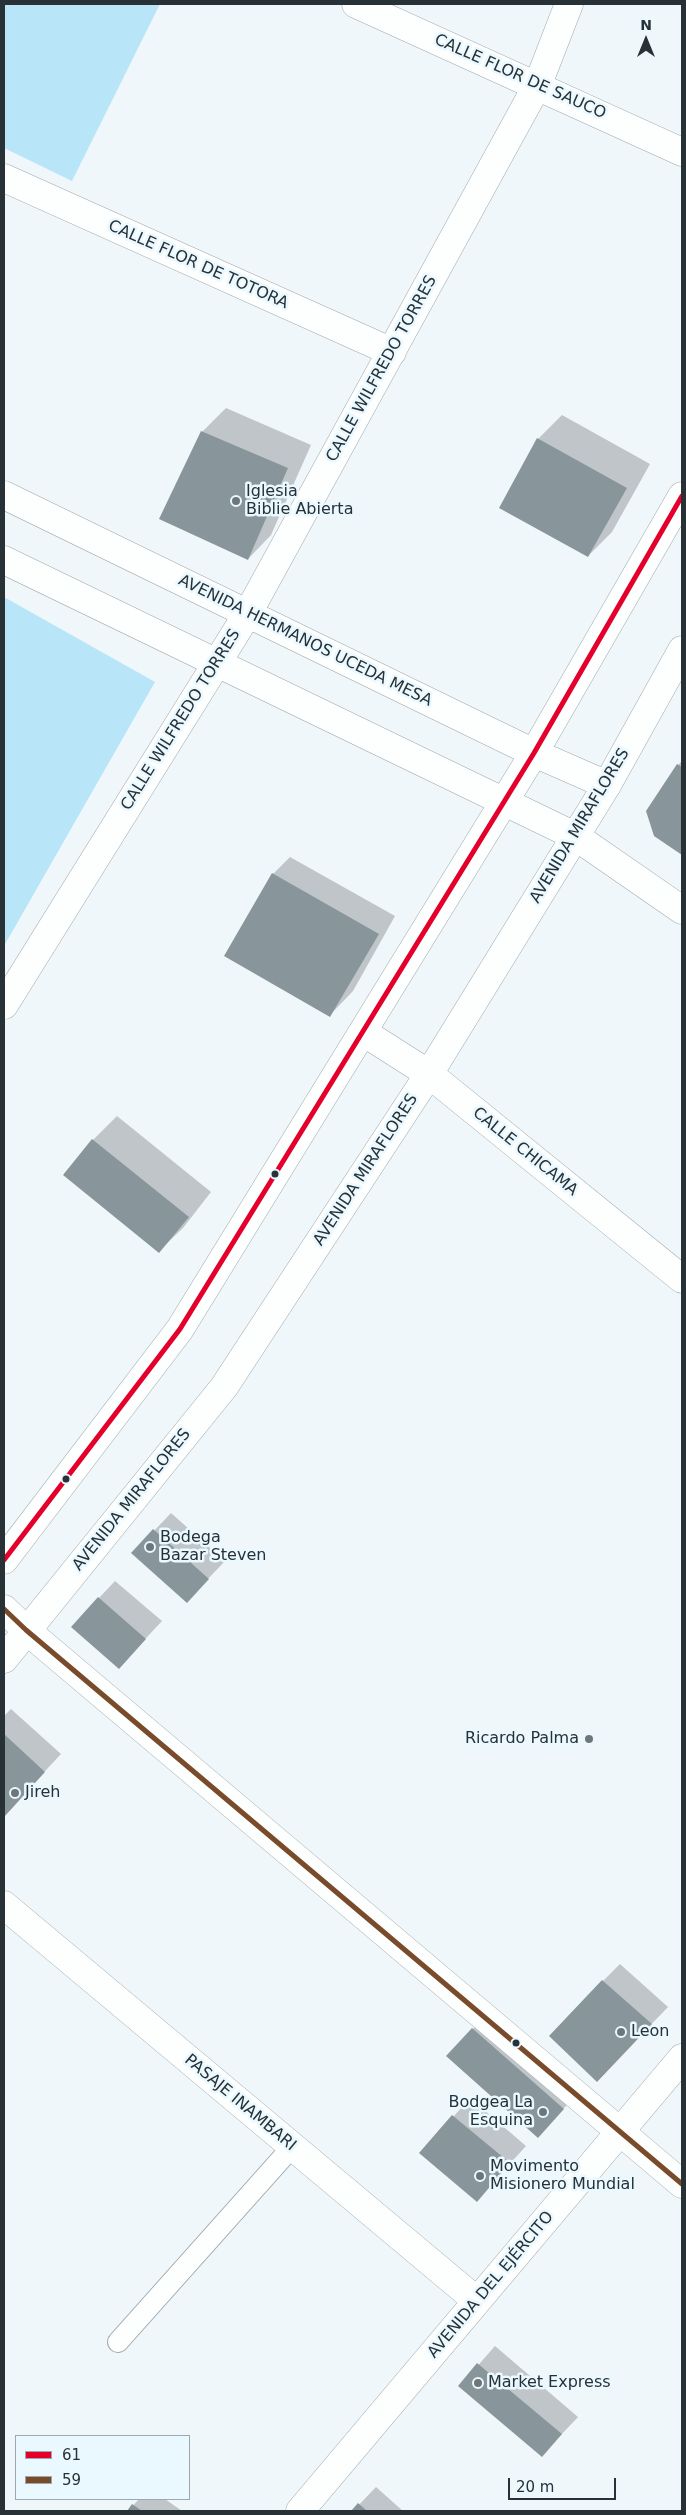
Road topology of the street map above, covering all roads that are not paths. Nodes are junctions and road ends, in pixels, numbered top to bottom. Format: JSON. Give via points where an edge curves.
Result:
{"nodes":[{"id":1,"x":356,"y":4,"type":"edge"},
{"id":2,"x":569,"y":4,"type":"edge"},
{"id":3,"x":538,"y":84,"type":"junction"},
{"id":4,"x":682,"y":152,"type":"edge"},
{"id":5,"x":4,"y":178,"type":"edge"},
{"id":6,"x":392,"y":352,"type":"junction"},
{"id":7,"x":4,"y":495,"type":"edge"},
{"id":8,"x":682,"y":496,"type":"edge"},
{"id":9,"x":4,"y":560,"type":"edge"},
{"id":10,"x":248,"y":613,"type":"junction"},
{"id":11,"x":682,"y":650,"type":"edge"},
{"id":12,"x":216,"y":663,"type":"junction"},
{"id":13,"x":534,"y":753,"type":"junction"},
{"id":14,"x":607,"y":785,"type":"junction"},
{"id":15,"x":503,"y":802,"type":"junction"},
{"id":16,"x":575,"y":836,"type":"junction"},
{"id":17,"x":682,"y":910,"type":"edge"},
{"id":18,"x":4,"y":1005,"type":"edge"},
{"id":19,"x":362,"y":1032,"type":"junction"},
{"id":20,"x":429,"y":1074,"type":"junction"},
{"id":21,"x":682,"y":1279,"type":"edge"},
{"id":22,"x":4,"y":1560,"type":"edge"},
{"id":23,"x":4,"y":1609,"type":"edge"},
{"id":24,"x":26,"y":1630,"type":"junction"},
{"id":25,"x":4,"y":1659,"type":"edge"},
{"id":26,"x":4,"y":1904,"type":"edge"},
{"id":27,"x":682,"y":2058,"type":"edge"},
{"id":28,"x":620,"y":2132,"type":"junction"},
{"id":29,"x":292,"y":2147,"type":"junction"},
{"id":30,"x":682,"y":2184,"type":"edge"},
{"id":31,"x":477,"y":2302,"type":"junction"},
{"id":32,"x":118,"y":2342,"type":"dead end"},
{"id":33,"x":300,"y":2511,"type":"edge"}],
"edges":[{"from":1,"to":3,"type":"street","name":"CALLE FLOR DE SAUCO"},
{"from":2,"to":3,"type":"street","name":"CALLE WILFREDO TORRES"},
{"from":3,"to":4,"type":"street","name":"CALLE FLOR DE SAUCO"},
{"from":3,"to":6,"type":"street","name":"CALLE WILFREDO TORRES"},
{"from":5,"to":6,"type":"street","name":"CALLE FLOR DE TOTORA"},
{"from":6,"to":10,"type":"street","name":"CALLE WILFREDO TORRES"},
{"from":7,"to":10,"type":"street","name":"AVENIDA HERMANOS UCEDA MESA"},
{"from":8,"to":13,"type":"street"},
{"from":9,"to":12,"type":"street"},
{"from":10,"to":12,"type":"street","name":"CALLE WILFREDO TORRES"},
{"from":10,"to":13,"type":"street","name":"AVENIDA HERMANOS UCEDA MESA"},
{"from":11,"to":14,"type":"street","name":"AVENIDA MIRAFLORES"},
{"from":12,"to":15,"type":"street"},
{"from":12,"to":18,"type":"street","name":"CALLE WILFREDO TORRES"},
{"from":13,"to":14,"type":"street","name":"AVENIDA HERMANOS UCEDA MESA"},
{"from":13,"to":15,"type":"street"},
{"from":14,"to":16,"type":"street","name":"AVENIDA MIRAFLORES"},
{"from":15,"to":16,"type":"street"},
{"from":15,"to":19,"type":"street"},
{"from":16,"to":17,"type":"street"},
{"from":16,"to":20,"type":"street","name":"AVENIDA MIRAFLORES"},
{"from":19,"to":20,"type":"street","name":"CALLE CHICAMA"},
{"from":19,"to":22,"type":"street","via":[[180,1329]]},
{"from":20,"to":21,"type":"street","name":"CALLE CHICAMA"},
{"from":20,"to":24,"type":"street","name":"AVENIDA MIRAFLORES","via":[[224,1387]]},
{"from":23,"to":24,"type":"street"},
{"from":24,"to":25,"type":"street","name":"AVENIDA MIRAFLORES"},
{"from":24,"to":28,"type":"street"},
{"from":26,"to":29,"type":"street","name":"PASAJE INAMBARI"},
{"from":27,"to":28,"type":"street","name":"AVENIDA DEL EJÉRCITO"},
{"from":28,"to":30,"type":"street"},
{"from":28,"to":31,"type":"street","name":"AVENIDA DEL EJÉRCITO"},
{"from":29,"to":31,"type":"street","name":"PASAJE INAMBARI"},
{"from":29,"to":32,"type":"lane"},
{"from":31,"to":33,"type":"street","name":"AVENIDA DEL EJÉRCITO"}]}
